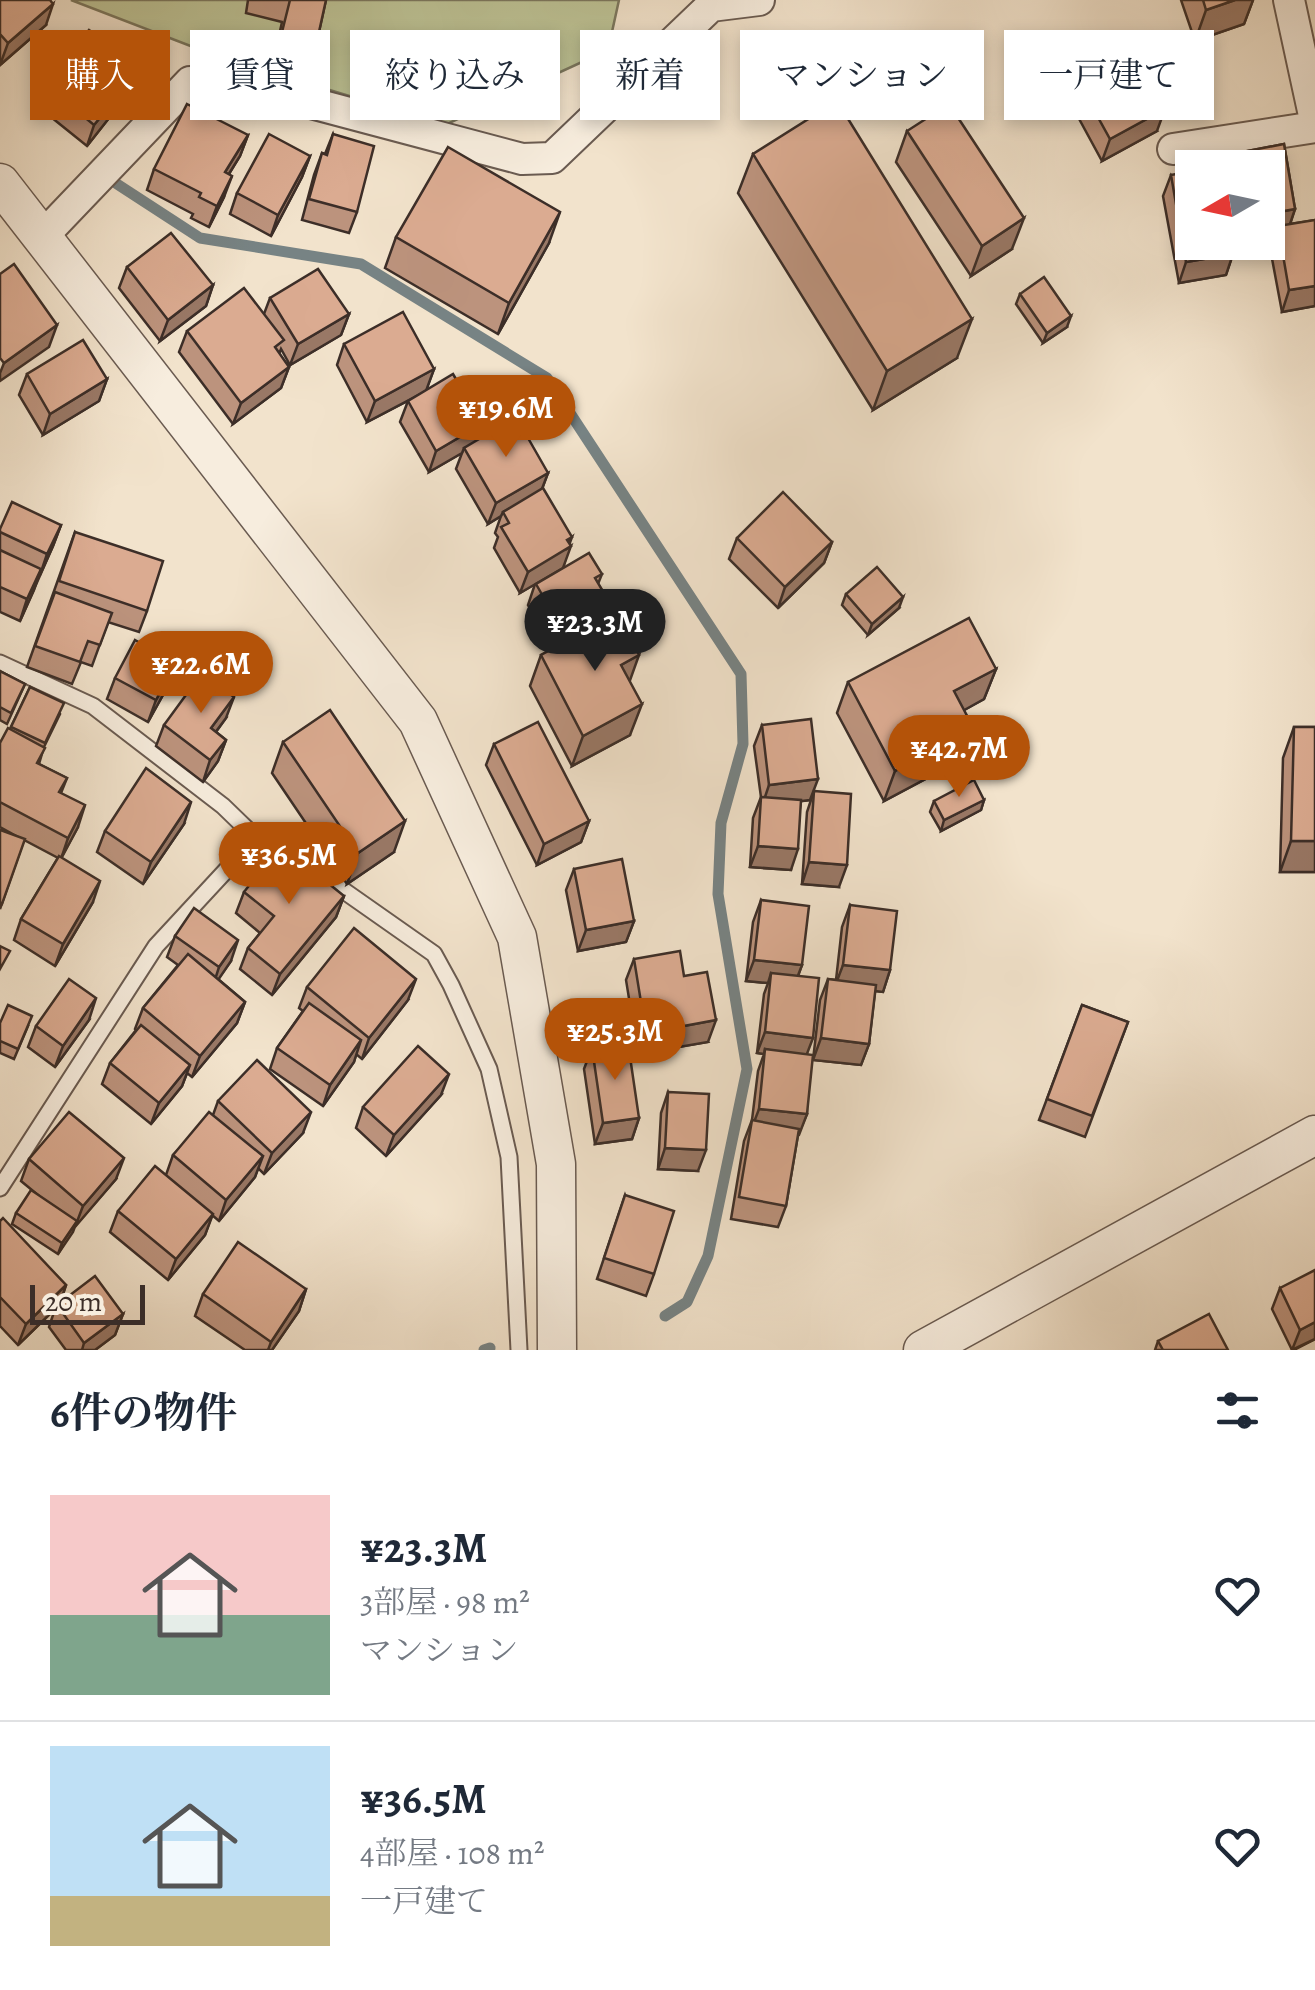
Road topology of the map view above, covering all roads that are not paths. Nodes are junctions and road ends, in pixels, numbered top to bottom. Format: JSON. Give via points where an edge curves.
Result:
{"nodes":[{"id":1,"x":759,"y":0,"type":"edge"},
{"id":2,"x":1288,"y":0,"type":"edge"},
{"id":3,"x":1315,"y":124,"type":"edge"},
{"id":4,"x":1174,"y":149,"type":"dead end"},
{"id":5,"x":0,"y":183,"type":"edge"},
{"id":6,"x":42,"y":238,"type":"junction"},
{"id":7,"x":0,"y":663,"type":"edge"},
{"id":8,"x":256,"y":838,"type":"junction"},
{"id":9,"x":1315,"y":1136,"type":"edge"},
{"id":10,"x":0,"y":1188,"type":"edge"},
{"id":11,"x":519,"y":1350,"type":"edge"},
{"id":12,"x":557,"y":1350,"type":"edge"},
{"id":13,"x":923,"y":1350,"type":"edge"}],
"edges":[{"from":1,"to":6,"type":"street","via":[[711,6],[552,158],[522,159],[232,82],[190,82]]},
{"from":2,"to":3,"type":"street"},
{"from":3,"to":4,"type":"street"},
{"from":5,"to":6,"type":"street"},
{"from":6,"to":12,"type":"street","via":[[418,721],[517,938],[556,1164]]},
{"from":7,"to":8,"type":"lane","via":[[93,706]]},
{"from":8,"to":10,"type":"lane","via":[[156,946]]},
{"from":8,"to":11,"type":"lane","via":[[283,848],[434,954],[450,985],[489,1069],[509,1156]]},
{"from":9,"to":13,"type":"street"}]}
